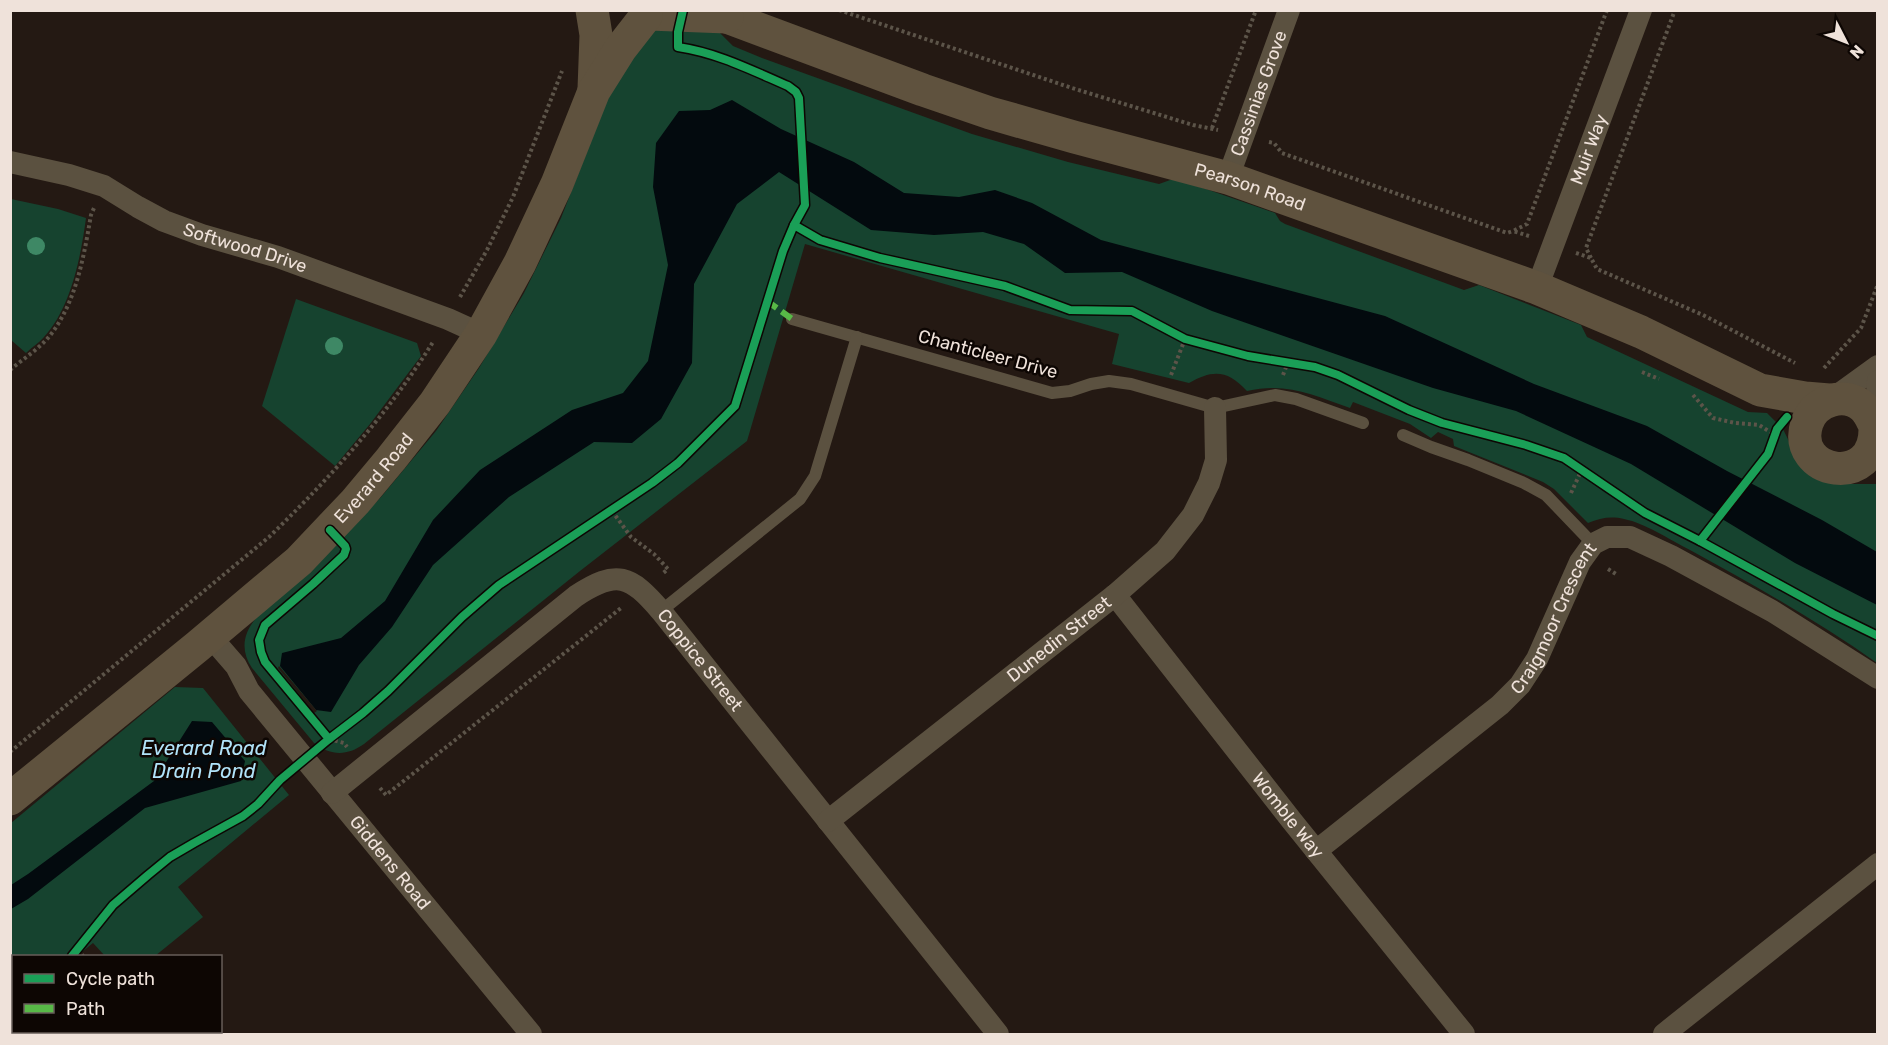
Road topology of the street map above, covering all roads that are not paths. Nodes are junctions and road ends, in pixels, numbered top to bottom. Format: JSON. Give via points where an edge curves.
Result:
{"nodes":[{"id":1,"x":592,"y":10,"type":"edge"},
{"id":2,"x":602,"y":10,"type":"edge"},
{"id":3,"x":1289,"y":10,"type":"edge"},
{"id":4,"x":1641,"y":10,"type":"edge"},
{"id":5,"x":649,"y":14,"type":"edge"},
{"id":6,"x":723,"y":14,"type":"edge"},
{"id":7,"x":594,"y":91,"type":"junction"},
{"id":8,"x":10,"y":162,"type":"edge"},
{"id":9,"x":1228,"y":178,"type":"junction"},
{"id":10,"x":1537,"y":288,"type":"junction"},
{"id":11,"x":792,"y":319,"type":"dead end"},
{"id":12,"x":481,"y":334,"type":"junction"},
{"id":13,"x":857,"y":337,"type":"junction"},
{"id":14,"x":1878,"y":366,"type":"edge"},
{"id":15,"x":1878,"y":381,"type":"edge"},
{"id":16,"x":1760,"y":390,"type":"junction"},
{"id":17,"x":1826,"y":391,"type":"junction"},
{"id":18,"x":1215,"y":408,"type":"junction"},
{"id":19,"x":1363,"y":423,"type":"dead end"},
{"id":20,"x":1875,"y":427,"type":"edge"},
{"id":21,"x":1403,"y":435,"type":"dead end"},
{"id":22,"x":1785,"y":435,"type":"junction"},
{"id":23,"x":1839,"y":469,"type":"junction"},
{"id":24,"x":1878,"y":469,"type":"edge"},
{"id":25,"x":1593,"y":544,"type":"junction"},
{"id":26,"x":1115,"y":595,"type":"junction"},
{"id":27,"x":661,"y":611,"type":"junction"},
{"id":28,"x":204,"y":641,"type":"junction"},
{"id":29,"x":1878,"y":678,"type":"edge"},
{"id":30,"x":332,"y":793,"type":"junction"},
{"id":31,"x":10,"y":799,"type":"edge"},
{"id":32,"x":828,"y":821,"type":"junction"},
{"id":33,"x":1316,"y":851,"type":"junction"},
{"id":34,"x":1878,"y":864,"type":"edge"},
{"id":35,"x":531,"y":1035,"type":"edge"},
{"id":36,"x":998,"y":1035,"type":"edge"},
{"id":37,"x":1464,"y":1035,"type":"edge"},
{"id":38,"x":1664,"y":1035,"type":"edge"}],
"edges":[{"from":1,"to":7,"type":"street","name":"Everard Road","via":[[596,35]]},
{"from":2,"to":5,"type":"street","name":"Pearson Road","via":[[618,19],[632,20]]},
{"from":3,"to":9,"type":"street","name":"Cassinias Grove"},
{"from":4,"to":10,"type":"street","name":"Muir Way"},
{"from":5,"to":6,"type":"street","name":"Pearson Road"},
{"from":5,"to":7,"type":"street","name":"Everard Road","via":[[621,48]]},
{"from":6,"to":9,"type":"street","name":"Pearson Road","via":[[990,113]]},
{"from":7,"to":12,"type":"street","name":"Everard Road","via":[[557,184]]},
{"from":8,"to":12,"type":"street","name":"Softwood Drive","via":[[104,186],[183,228],[278,257],[448,318]]},
{"from":9,"to":10,"type":"street","name":"Pearson Road"},
{"from":10,"to":16,"type":"street","name":"Pearson Road","via":[[1641,332]]},
{"from":11,"to":13,"type":"lane","name":"Chanticleer Drive"},
{"from":12,"to":28,"type":"street","name":"Everard Road","via":[[435,403],[356,502],[299,561]]},
{"from":13,"to":18,"type":"lane","name":"Chanticleer Drive","via":[[1052,393],[1109,381]]},
{"from":13,"to":27,"type":"lane","via":[[808,489]]},
{"from":14,"to":17,"type":"street"},
{"from":15,"to":20,"type":"street"},
{"from":16,"to":17,"type":"street","name":"Pearson Road","via":[[1805,398]]},
{"from":16,"to":22,"type":"street","name":"Pearson Road"},
{"from":17,"to":20,"type":"street","name":"Pearson Road","via":[[1864,407]]},
{"from":17,"to":22,"type":"street","via":[[1805,429]]},
{"from":18,"to":19,"type":"lane","via":[[1275,395]]},
{"from":18,"to":26,"type":"street","name":"Dunedin Street","via":[[1215,460],[1193,515],[1165,550]]},
{"from":20,"to":23,"type":"street","via":[[1871,451],[1853,467]]},
{"from":21,"to":25,"type":"lane","via":[[1546,495]]},
{"from":22,"to":23,"type":"street","name":"Pearson Road","via":[[1817,461]]},
{"from":23,"to":24,"type":"street"},
{"from":25,"to":29,"type":"street","name":"Craigmoor Crescent","via":[[1607,537],[1630,537],[1671,556],[1772,611]]},
{"from":25,"to":33,"type":"street","name":"Craigmoor Crescent","via":[[1580,562],[1537,659],[1520,686]]},
{"from":26,"to":32,"type":"street","name":"Dunedin Street"},
{"from":26,"to":33,"type":"street","name":"Womble Way"},
{"from":27,"to":30,"type":"street","name":"Coppice Street","via":[[633,584],[608,579],[595,584]]},
{"from":27,"to":32,"type":"street","name":"Coppice Street"},
{"from":28,"to":30,"type":"street","name":"Giddens Road","via":[[236,666],[249,691]]},
{"from":28,"to":31,"type":"street","name":"Everard Road"},
{"from":30,"to":35,"type":"street","name":"Giddens Road"},
{"from":32,"to":36,"type":"street","name":"Coppice Street"},
{"from":33,"to":37,"type":"street","name":"Womble Way"},
{"from":34,"to":38,"type":"street"}]}
